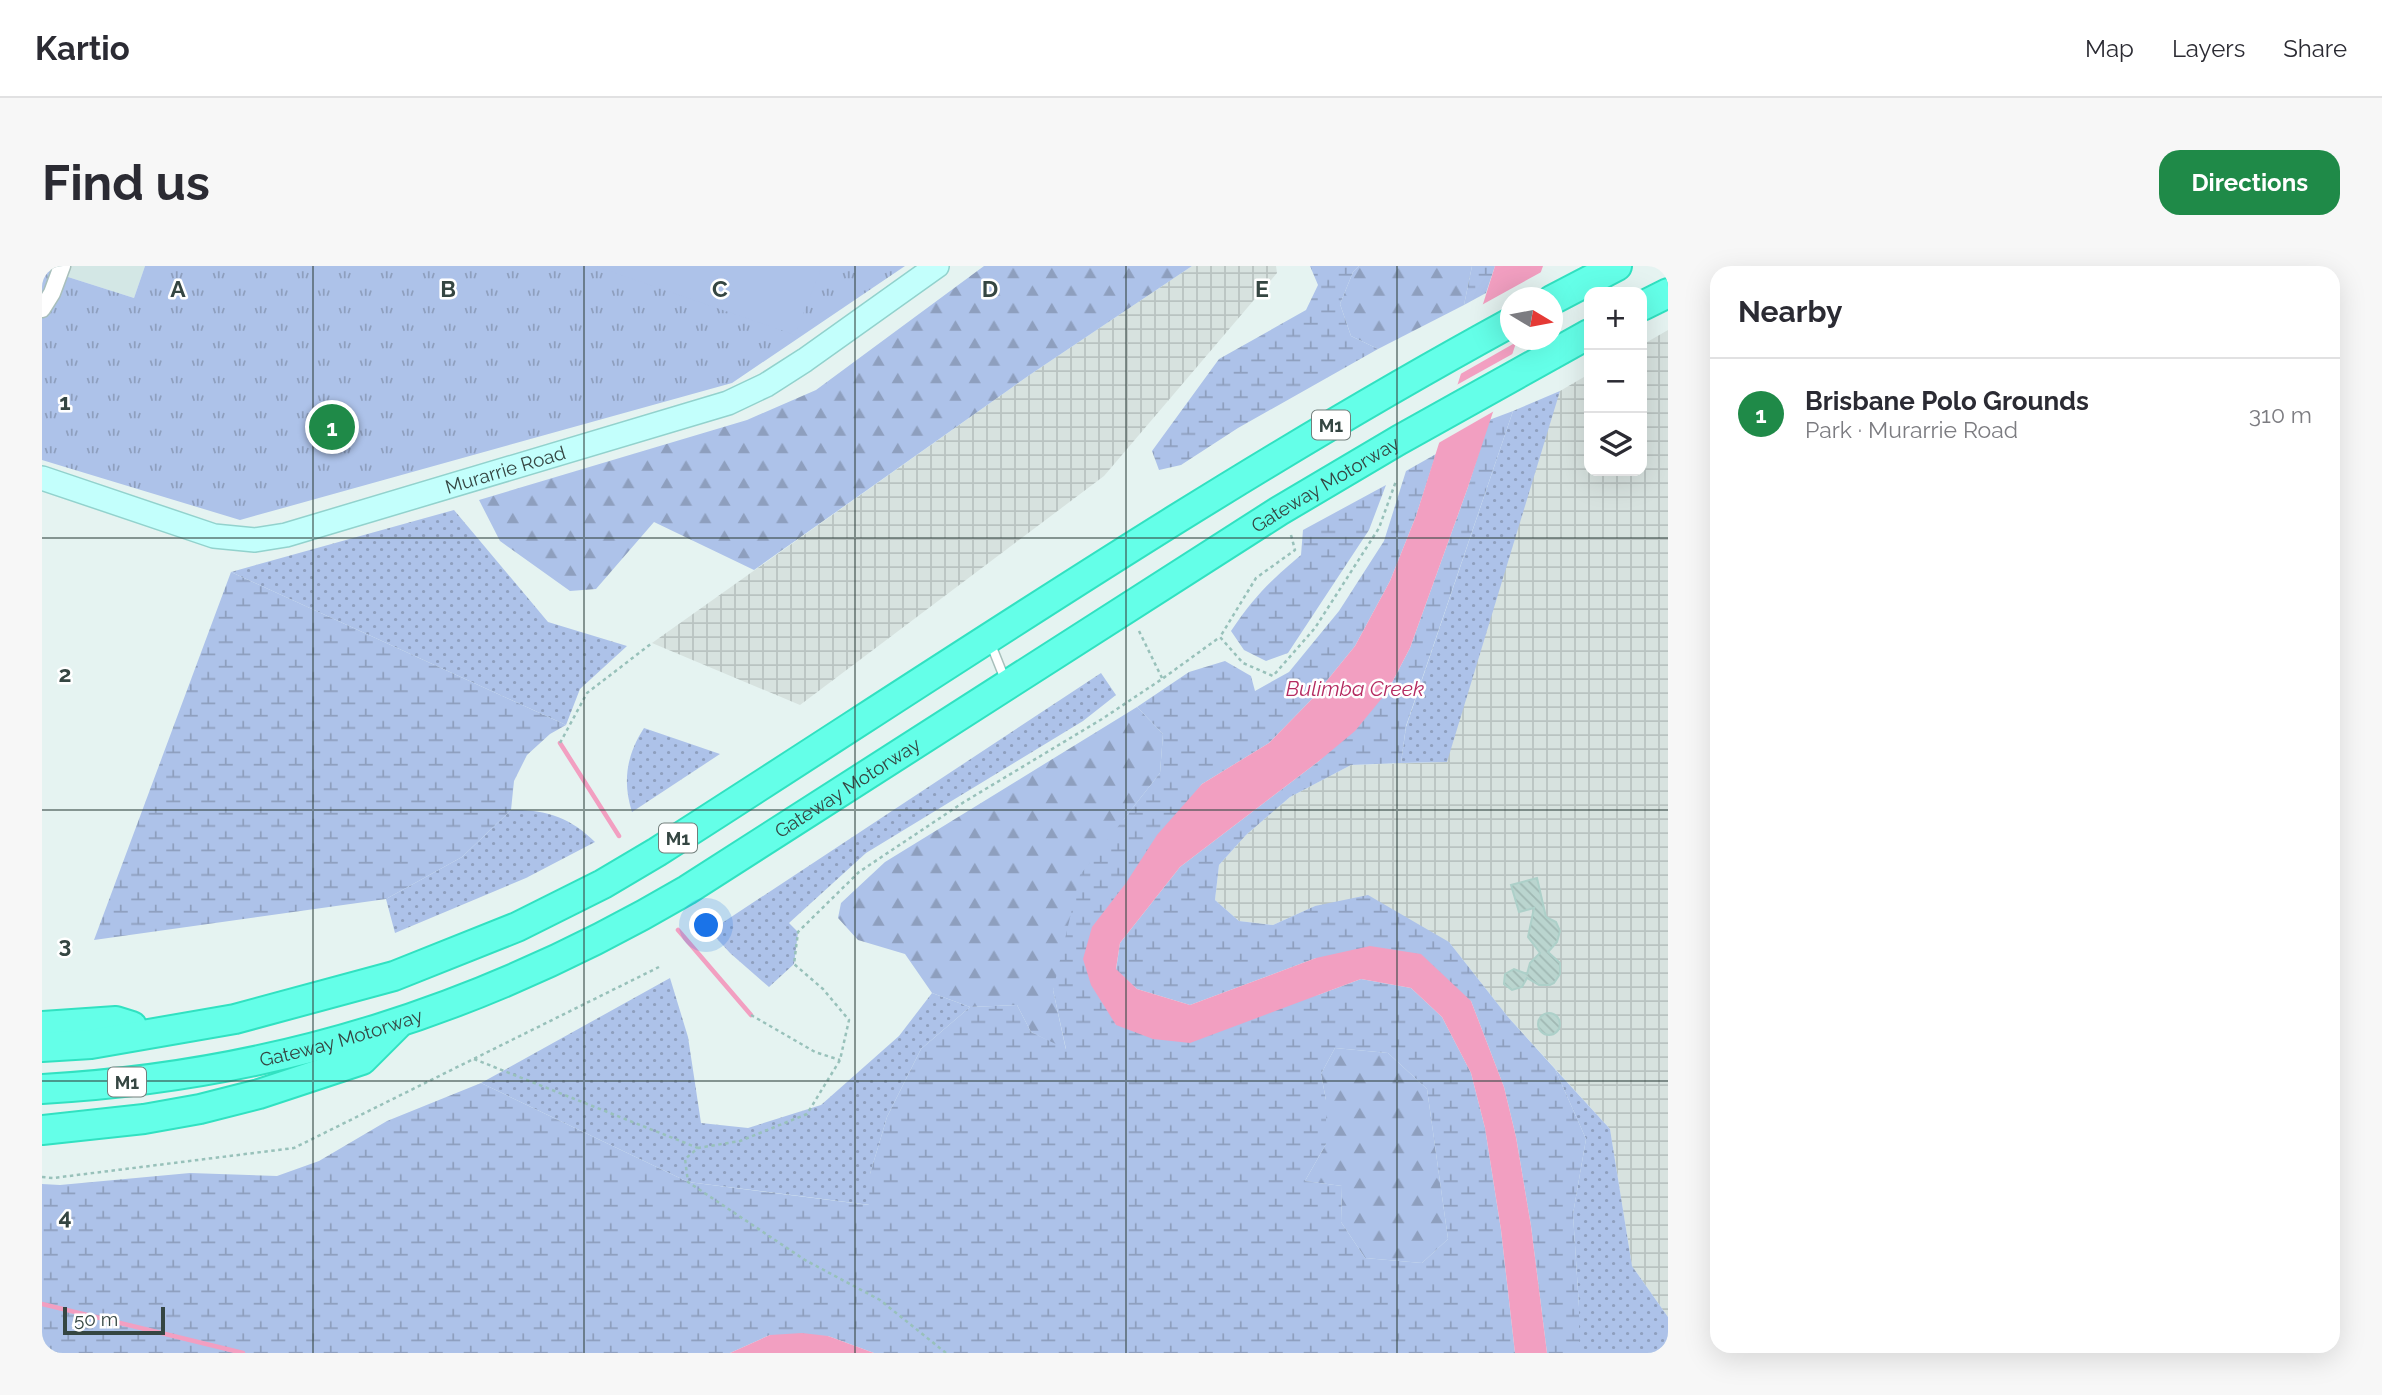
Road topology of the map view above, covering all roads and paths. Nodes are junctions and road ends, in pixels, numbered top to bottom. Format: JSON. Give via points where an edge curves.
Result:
{"nodes":[{"id":1,"x":62,"y":266,"type":"edge"},
{"id":2,"x":937,"y":266,"type":"edge"},
{"id":3,"x":1618,"y":266,"type":"edge"},
{"id":4,"x":1668,"y":293,"type":"edge"},
{"id":5,"x":1563,"y":294,"type":"edge"},
{"id":6,"x":1647,"y":304,"type":"edge"},
{"id":7,"x":42,"y":309,"type":"edge"},
{"id":8,"x":1500,"y":329,"type":"edge"},
{"id":9,"x":1584,"y":337,"type":"edge"},
{"id":10,"x":42,"y":478,"type":"edge"},
{"id":11,"x":1396,"y":481,"type":"dead end"},
{"id":12,"x":1285,"y":523,"type":"junction"},
{"id":13,"x":1139,"y":631,"type":"dead end"},
{"id":14,"x":1220,"y":637,"type":"junction"},
{"id":15,"x":989,"y":640,"type":"junction"},
{"id":16,"x":652,"y":643,"type":"dead end"},
{"id":17,"x":1162,"y":680,"type":"junction"},
{"id":18,"x":1007,"y":684,"type":"junction"},
{"id":19,"x":560,"y":743,"type":"dead end"},
{"id":20,"x":659,"y":967,"type":"dead end"},
{"id":21,"x":751,"y":1015,"type":"dead end"},
{"id":22,"x":399,"y":1023,"type":"junction"},
{"id":23,"x":42,"y":1026,"type":"edge"},
{"id":24,"x":151,"y":1032,"type":"junction"},
{"id":25,"x":42,"y":1047,"type":"edge"},
{"id":26,"x":474,"y":1059,"type":"junction"},
{"id":27,"x":840,"y":1060,"type":"junction"},
{"id":28,"x":42,"y":1089,"type":"edge"},
{"id":29,"x":42,"y":1130,"type":"edge"},
{"id":30,"x":698,"y":1148,"type":"junction"},
{"id":31,"x":42,"y":1177,"type":"edge"},
{"id":32,"x":946,"y":1353,"type":"edge"}],
"edges":[{"from":1,"to":7,"type":"street"},
{"from":2,"to":10,"type":"street","name":"Murarrie Road","via":[[805,360],[729,403],[286,535],[256,540],[214,536]]},
{"from":3,"to":5,"type":"highway"},
{"from":4,"to":6,"type":"highway"},
{"from":8,"to":15,"type":"highway","number":"M1","via":[[1155,533]]},
{"from":9,"to":12,"type":"highway","name":"Gateway Motorway","number":"M1","via":[[1399,440]]},
{"from":11,"to":14,"type":"path","via":[[1380,528],[1315,628],[1273,676],[1242,663]]},
{"from":12,"to":14,"type":"path","via":[[1295,550],[1256,578]]},
{"from":12,"to":18,"type":"highway","name":"Gateway Motorway","number":"M1"},
{"from":13,"to":17,"type":"path"},
{"from":14,"to":17,"type":"path"},
{"from":15,"to":18,"type":"lane"},
{"from":15,"to":24,"type":"highway","number":"M1","via":[[657,852],[517,927],[394,976],[334,994],[235,1019]]},
{"from":16,"to":19,"type":"path","via":[[587,693]]},
{"from":17,"to":27,"type":"path","via":[[859,872],[799,932],[794,964],[849,1020]]},
{"from":18,"to":22,"type":"highway","name":"Gateway Motorway","number":"M1","via":[[644,915],[525,975]]},
{"from":20,"to":26,"type":"path"},
{"from":21,"to":27,"type":"path","via":[[815,1052]]},
{"from":22,"to":28,"type":"highway","name":"Gateway Motorway","number":"M1","via":[[212,1070]]},
{"from":22,"to":29,"type":"highway","via":[[362,1060],[259,1094],[144,1119]]},
{"from":23,"to":24,"type":"highway","via":[[116,1021]]},
{"from":24,"to":25,"type":"highway","number":"M1","via":[[92,1044]]},
{"from":26,"to":30,"type":"path"},
{"from":26,"to":31,"type":"path","via":[[294,1148]]},
{"from":27,"to":30,"type":"path","via":[[807,1114],[740,1141]]},
{"from":30,"to":32,"type":"path","via":[[685,1159],[688,1182],[805,1260],[880,1300]]}]}
